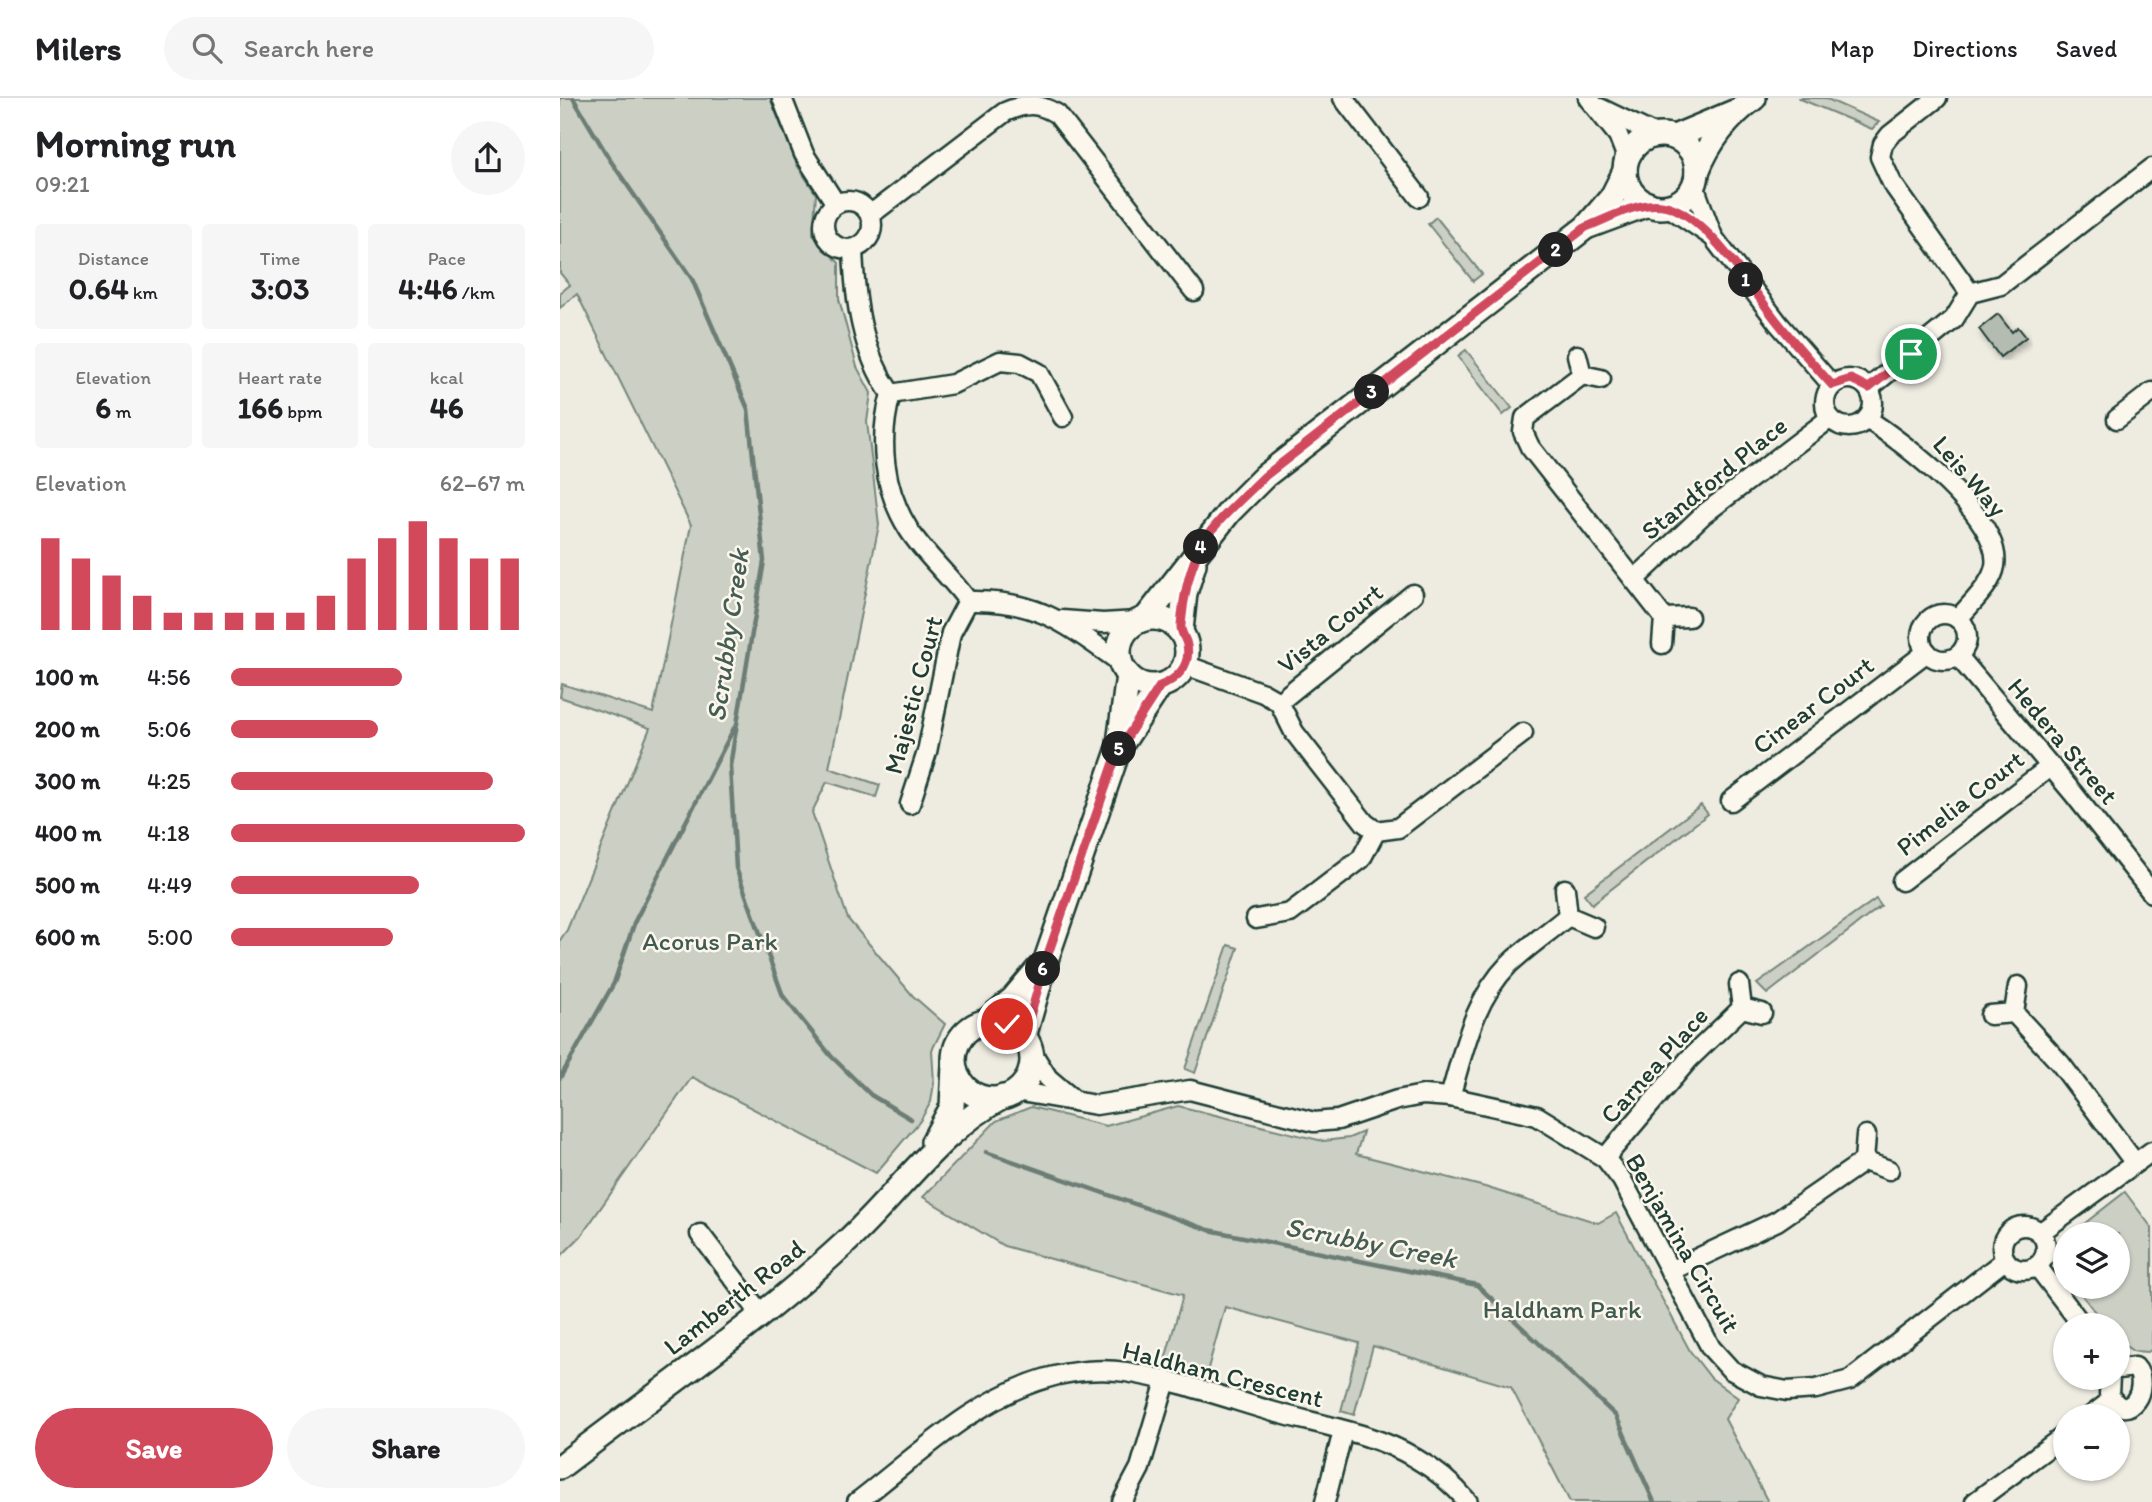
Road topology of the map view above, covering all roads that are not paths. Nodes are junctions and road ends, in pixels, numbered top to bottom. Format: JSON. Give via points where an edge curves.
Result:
{"nodes":[{"id":1,"x":782,"y":98,"type":"edge"},
{"id":2,"x":1343,"y":98,"type":"edge"},
{"id":3,"x":1937,"y":98,"type":"edge"},
{"id":4,"x":1593,"y":102,"type":"edge"},
{"id":5,"x":1746,"y":104,"type":"edge"},
{"id":6,"x":1665,"y":136,"type":"junction"},
{"id":7,"x":1626,"y":165,"type":"junction"},
{"id":8,"x":2152,"y":168,"type":"edge"},
{"id":9,"x":1695,"y":179,"type":"junction"},
{"id":10,"x":1419,"y":197,"type":"dead end"},
{"id":11,"x":836,"y":204,"type":"junction"},
{"id":12,"x":1657,"y":205,"type":"junction"},
{"id":13,"x":870,"y":215,"type":"junction"},
{"id":14,"x":1586,"y":227,"type":"junction"},
{"id":15,"x":1713,"y":237,"type":"junction"},
{"id":16,"x":853,"y":249,"type":"junction"},
{"id":17,"x":1194,"y":290,"type":"dead end"},
{"id":18,"x":1970,"y":293,"type":"junction"},
{"id":19,"x":1577,"y":355,"type":"dead end"},
{"id":20,"x":1582,"y":375,"type":"junction"},
{"id":21,"x":1601,"y":379,"type":"dead end"},
{"id":22,"x":1832,"y":385,"type":"junction"},
{"id":23,"x":1869,"y":388,"type":"junction"},
{"id":24,"x":2152,"y":392,"type":"edge"},
{"id":25,"x":891,"y":394,"type":"junction"},
{"id":26,"x":1063,"y":417,"type":"dead end"},
{"id":27,"x":1829,"y":419,"type":"junction"},
{"id":28,"x":1867,"y":419,"type":"junction"},
{"id":29,"x":2117,"y":419,"type":"dead end"},
{"id":30,"x":1198,"y":551,"type":"junction"},
{"id":31,"x":1633,"y":580,"type":"junction"},
{"id":32,"x":1413,"y":594,"type":"dead end"},
{"id":33,"x":968,"y":601,"type":"junction"},
{"id":34,"x":1689,"y":617,"type":"dead end"},
{"id":35,"x":1664,"y":618,"type":"junction"},
{"id":36,"x":1142,"y":619,"type":"junction"},
{"id":37,"x":1958,"y":619,"type":"junction"},
{"id":38,"x":1062,"y":620,"type":"junction"},
{"id":39,"x":1181,"y":630,"type":"junction"},
{"id":40,"x":1662,"y":644,"type":"dead end"},
{"id":41,"x":1927,"y":652,"type":"junction"},
{"id":42,"x":1958,"y":656,"type":"junction"},
{"id":43,"x":1185,"y":666,"type":"junction"},
{"id":44,"x":1124,"y":668,"type":"junction"},
{"id":45,"x":1160,"y":686,"type":"junction"},
{"id":46,"x":1279,"y":702,"type":"junction"},
{"id":47,"x":1523,"y":733,"type":"dead end"},
{"id":48,"x":1118,"y":751,"type":"junction"},
{"id":49,"x":2051,"y":766,"type":"junction"},
{"id":50,"x":1731,"y":801,"type":"dead end"},
{"id":51,"x":910,"y":804,"type":"dead end"},
{"id":52,"x":1376,"y":831,"type":"junction"},
{"id":53,"x":1902,"y":881,"type":"dead end"},
{"id":54,"x":1565,"y":889,"type":"dead end"},
{"id":55,"x":2152,"y":894,"type":"edge"},
{"id":56,"x":1568,"y":916,"type":"junction"},
{"id":57,"x":1256,"y":919,"type":"dead end"},
{"id":58,"x":1594,"y":927,"type":"dead end"},
{"id":59,"x":1047,"y":957,"type":"junction"},
{"id":60,"x":1739,"y":984,"type":"dead end"},
{"id":61,"x":2018,"y":986,"type":"dead end"},
{"id":62,"x":1742,"y":1008,"type":"junction"},
{"id":63,"x":1762,"y":1013,"type":"dead end"},
{"id":64,"x":2014,"y":1013,"type":"junction"},
{"id":65,"x":1990,"y":1015,"type":"dead end"},
{"id":66,"x":985,"y":1022,"type":"junction"},
{"id":67,"x":1027,"y":1044,"type":"junction"},
{"id":68,"x":954,"y":1063,"type":"junction"},
{"id":69,"x":1009,"y":1094,"type":"junction"},
{"id":70,"x":1450,"y":1097,"type":"junction"},
{"id":71,"x":1075,"y":1101,"type":"junction"},
{"id":72,"x":1866,"y":1135,"type":"dead end"},
{"id":73,"x":2152,"y":1151,"type":"edge"},
{"id":74,"x":927,"y":1154,"type":"junction"},
{"id":75,"x":1605,"y":1158,"type":"junction"},
{"id":76,"x":1864,"y":1161,"type":"junction"},
{"id":77,"x":2135,"y":1163,"type":"junction"},
{"id":78,"x":1889,"y":1170,"type":"dead end"},
{"id":79,"x":2041,"y":1233,"type":"junction"},
{"id":80,"x":700,"y":1234,"type":"dead end"},
{"id":81,"x":2005,"y":1260,"type":"junction"},
{"id":82,"x":2037,"y":1266,"type":"junction"},
{"id":83,"x":1670,"y":1271,"type":"junction"},
{"id":84,"x":761,"y":1313,"type":"junction"},
{"id":85,"x":2073,"y":1313,"type":"edge"},
{"id":86,"x":2130,"y":1368,"type":"edge"},
{"id":87,"x":2149,"y":1373,"type":"edge"},
{"id":88,"x":1166,"y":1381,"type":"junction"},
{"id":89,"x":2109,"y":1390,"type":"edge"},
{"id":90,"x":2112,"y":1400,"type":"junction"},
{"id":91,"x":2107,"y":1404,"type":"edge"},
{"id":92,"x":1343,"y":1431,"type":"junction"},
{"id":93,"x":2053,"y":1444,"type":"edge"},
{"id":94,"x":560,"y":1467,"type":"edge"},
{"id":95,"x":857,"y":1502,"type":"edge"},
{"id":96,"x":1122,"y":1502,"type":"edge"},
{"id":97,"x":1325,"y":1502,"type":"edge"},
{"id":98,"x":1468,"y":1502,"type":"edge"},
{"id":99,"x":1975,"y":1502,"type":"edge"}],
"edges":[{"from":1,"to":11,"type":"street","via":[[804,154]]},
{"from":2,"to":10,"type":"street"},
{"from":3,"to":18,"type":"street","via":[[1890,135],[1880,157],[1892,183]]},
{"from":4,"to":6,"type":"street"},
{"from":4,"to":7,"type":"street","via":[[1618,135]]},
{"from":5,"to":6,"type":"street","name":"Lamberth Road"},
{"from":5,"to":9,"type":"street","name":"Lamberth Road","via":[[1708,145]]},
{"from":6,"to":7,"type":"street","name":"Lamberth Road","via":[[1639,142]]},
{"from":6,"to":9,"type":"street","via":[[1691,151]]},
{"from":7,"to":12,"type":"street","via":[[1631,191]]},
{"from":7,"to":14,"type":"street","name":"Lamberth Road","via":[[1612,197]]},
{"from":8,"to":18,"type":"street","via":[[2001,285]]},
{"from":9,"to":12,"type":"street","name":"Lamberth Road","via":[[1687,196]]},
{"from":9,"to":15,"type":"street"},
{"from":11,"to":13,"type":"street","via":[[852,201]]},
{"from":11,"to":16,"type":"street","via":[[826,215],[826,237],[838,247]]},
{"from":12,"to":14,"type":"street","name":"Lamberth Road"},
{"from":12,"to":15,"type":"street"},
{"from":13,"to":16,"type":"street","via":[[869,236]]},
{"from":13,"to":17,"type":"street","via":[[1006,112],[1023,104],[1040,104],[1057,114]]},
{"from":14,"to":30,"type":"street","name":"Lamberth Road","via":[[1265,476]]},
{"from":15,"to":22,"type":"street"},
{"from":16,"to":25,"type":"street","via":[[858,313],[868,350]]},
{"from":18,"to":23,"type":"street","via":[[1954,319]]},
{"from":19,"to":20,"type":"street"},
{"from":20,"to":21,"type":"street"},
{"from":20,"to":31,"type":"street","name":"Standford Place","via":[[1525,418],[1523,432]]},
{"from":22,"to":23,"type":"street","via":[[1851,379]]},
{"from":22,"to":27,"type":"street","via":[[1824,401]]},
{"from":23,"to":28,"type":"street","via":[[1873,404]]},
{"from":24,"to":29,"type":"street"},
{"from":25,"to":26,"type":"street","via":[[953,384],[1000,361],[1020,363],[1039,373]]},
{"from":25,"to":33,"type":"street","via":[[883,424],[883,455],[894,498],[909,530]]},
{"from":27,"to":28,"type":"street","via":[[1848,428]]},
{"from":27,"to":31,"type":"street","name":"Standford Place","via":[[1704,514]]},
{"from":28,"to":37,"type":"street","name":"Leis Way","via":[[1933,467],[1994,543],[1996,567]]},
{"from":30,"to":36,"type":"street","name":"Lamberth Road"},
{"from":30,"to":39,"type":"street","name":"Lamberth Road","via":[[1185,593]]},
{"from":31,"to":35,"type":"street","name":"Standford Place"},
{"from":32,"to":46,"type":"street","name":"Vista Court"},
{"from":33,"to":38,"type":"street","via":[[1001,600]]},
{"from":33,"to":51,"type":"street","name":"Majestic Court","via":[[951,633],[927,752]]},
{"from":34,"to":35,"type":"street"},
{"from":35,"to":40,"type":"street"},
{"from":36,"to":38,"type":"street","via":[[1103,623]]},
{"from":36,"to":39,"type":"street","via":[[1165,619]]},
{"from":36,"to":44,"type":"street","name":"Lamberth Road","via":[[1121,638]]},
{"from":37,"to":41,"type":"street","via":[[1944,614],[1931,619],[1923,631]]},
{"from":37,"to":42,"type":"street","via":[[1967,637]]},
{"from":38,"to":44,"type":"street"},
{"from":39,"to":43,"type":"street","name":"Lamberth Road","via":[[1188,647]]},
{"from":41,"to":42,"type":"street","via":[[1938,659]]},
{"from":41,"to":50,"type":"street","name":"Cinear Court"},
{"from":42,"to":49,"type":"street","name":"Hedera Street"},
{"from":43,"to":45,"type":"street","name":"Lamberth Road"},
{"from":43,"to":46,"type":"street"},
{"from":44,"to":45,"type":"street","via":[[1148,686]]},
{"from":44,"to":48,"type":"street","name":"Lamberth Road"},
{"from":45,"to":48,"type":"street","name":"Lamberth Road"},
{"from":46,"to":52,"type":"street","via":[[1294,732]]},
{"from":47,"to":52,"type":"street","via":[[1398,828]]},
{"from":48,"to":59,"type":"street","name":"Lamberth Road"},
{"from":49,"to":53,"type":"street","name":"Pimelia Court"},
{"from":49,"to":55,"type":"street","name":"Hedera Street"},
{"from":52,"to":57,"type":"street","via":[[1361,859],[1290,913]]},
{"from":54,"to":56,"type":"street"},
{"from":56,"to":58,"type":"street"},
{"from":56,"to":70,"type":"street","via":[[1509,964],[1487,992],[1473,1018]]},
{"from":59,"to":66,"type":"street","name":"Lamberth Road","via":[[1013,999]]},
{"from":59,"to":67,"type":"street","name":"Lamberth Road"},
{"from":60,"to":62,"type":"street","name":"Carnea Place"},
{"from":61,"to":64,"type":"street"},
{"from":62,"to":63,"type":"street","name":"Carnea Place"},
{"from":62,"to":75,"type":"street","name":"Carnea Place","via":[[1689,1059]]},
{"from":64,"to":65,"type":"street"},
{"from":64,"to":77,"type":"street","via":[[2060,1063]]},
{"from":66,"to":67,"type":"street","via":[[1007,1024]]},
{"from":66,"to":68,"type":"street","name":"Lamberth Road","via":[[958,1041]]},
{"from":67,"to":69,"type":"street","name":"Lamberth Road","via":[[1029,1073]]},
{"from":67,"to":71,"type":"street","via":[[1048,1078]]},
{"from":68,"to":69,"type":"street","via":[[962,1084],[971,1092],[981,1097]]},
{"from":68,"to":74,"type":"street","name":"Lamberth Road","via":[[951,1108]]},
{"from":69,"to":71,"type":"street","name":"Benjamina Circuit"},
{"from":69,"to":74,"type":"street","name":"Lamberth Road","via":[[978,1110]]},
{"from":70,"to":71,"type":"street","name":"Benjamina Circuit","via":[[1397,1100],[1338,1120],[1314,1122],[1190,1090],[1096,1105]]},
{"from":70,"to":75,"type":"street","name":"Benjamina Circuit","via":[[1537,1116]]},
{"from":72,"to":76,"type":"street"},
{"from":73,"to":77,"type":"street"},
{"from":74,"to":84,"type":"street","name":"Lamberth Road","via":[[846,1243]]},
{"from":75,"to":83,"type":"street","name":"Benjamina Circuit","via":[[1622,1180]]},
{"from":76,"to":78,"type":"street"},
{"from":76,"to":83,"type":"street","via":[[1777,1222]]},
{"from":77,"to":79,"type":"street"},
{"from":79,"to":81,"type":"street","via":[[2023,1225],[2011,1230],[2001,1247]]},
{"from":79,"to":82,"type":"street","via":[[2046,1254]]},
{"from":80,"to":84,"type":"street"},
{"from":81,"to":82,"type":"street","via":[[2023,1270]]},
{"from":81,"to":83,"type":"street","name":"Benjamina Circuit","via":[[1850,1380],[1787,1391],[1761,1386],[1731,1370],[1711,1348]]},
{"from":82,"to":85,"type":"street"},
{"from":84,"to":94,"type":"street","name":"Lamberth Road"},
{"from":86,"to":87,"type":"street"},
{"from":87,"to":90,"type":"street","via":[[2150,1389],[2138,1406],[2124,1408]]},
{"from":88,"to":92,"type":"street","name":"Haldham Crescent"},
{"from":88,"to":95,"type":"street","name":"Haldham Crescent","via":[[1124,1372],[1087,1371],[1009,1391],[975,1411]]},
{"from":88,"to":96,"type":"street","via":[[1140,1468]]},
{"from":89,"to":90,"type":"street"},
{"from":90,"to":91,"type":"street"},
{"from":92,"to":97,"type":"street"},
{"from":92,"to":98,"type":"street","name":"Haldham Crescent","via":[[1414,1457],[1453,1484]]},
{"from":93,"to":99,"type":"street"}]}
